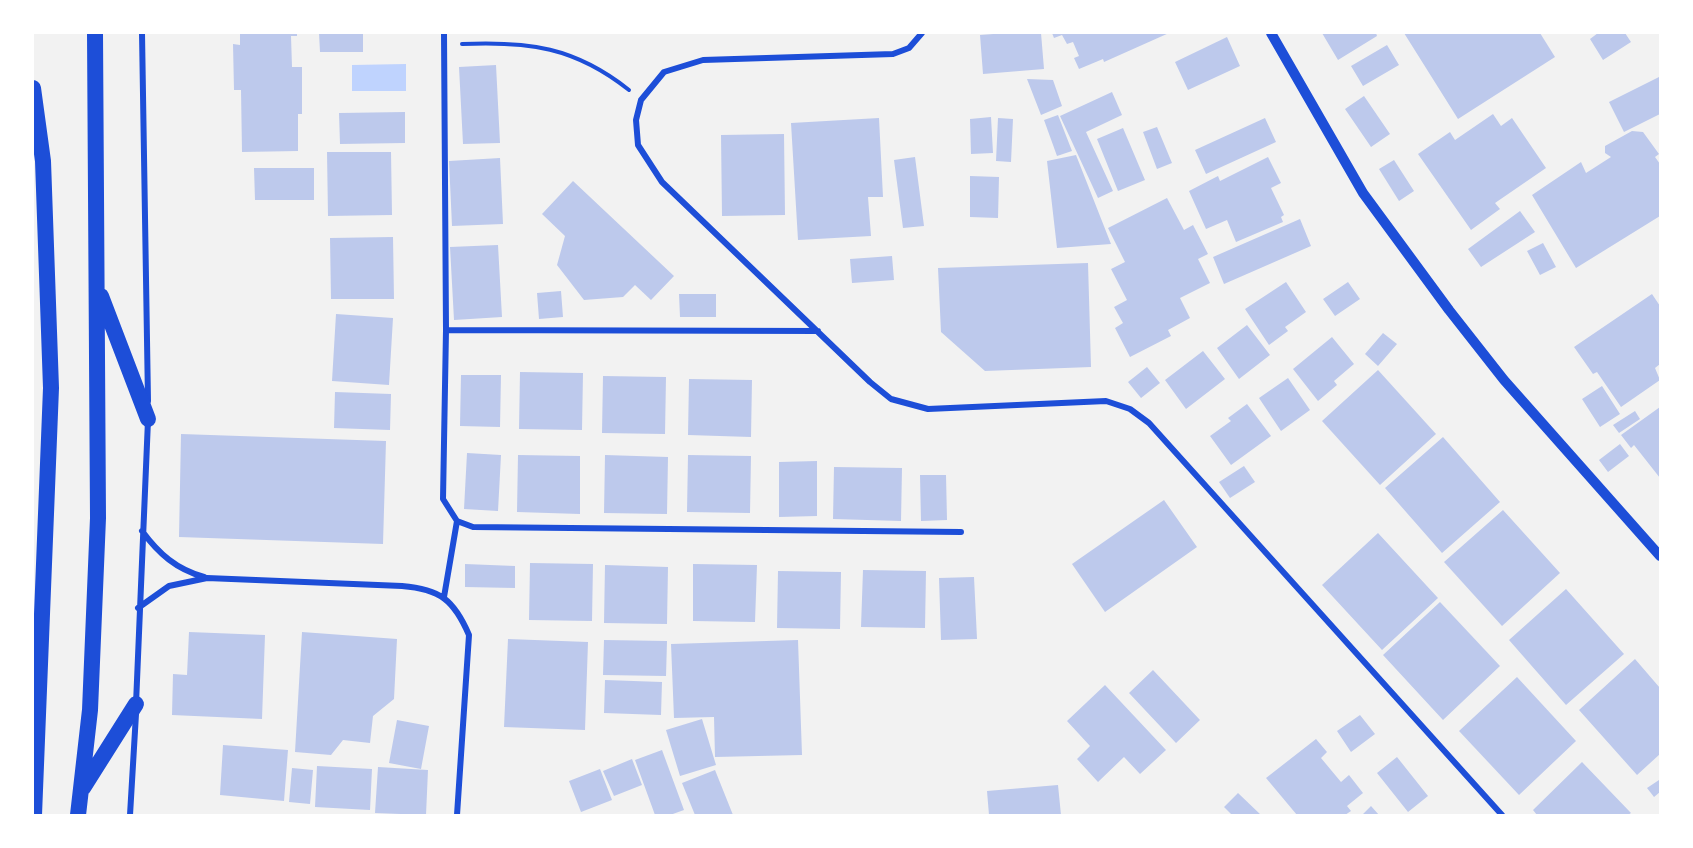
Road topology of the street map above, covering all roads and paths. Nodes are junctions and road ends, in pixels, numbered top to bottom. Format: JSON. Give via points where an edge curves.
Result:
{"nodes":[{"id":1,"x":95,"y":33,"type":"edge"},
{"id":2,"x":142,"y":33,"type":"edge"},
{"id":3,"x":444,"y":33,"type":"edge"},
{"id":4,"x":922,"y":33,"type":"edge"},
{"id":5,"x":1271,"y":33,"type":"edge"},
{"id":6,"x":445,"y":45,"type":"junction"},
{"id":7,"x":33,"y":88,"type":"edge"},
{"id":8,"x":641,"y":100,"type":"junction"},
{"id":9,"x":97,"y":286,"type":"junction"},
{"id":10,"x":446,"y":330,"type":"junction"},
{"id":11,"x":818,"y":331,"type":"junction"},
{"id":12,"x":148,"y":418,"type":"junction"},
{"id":13,"x":457,"y":521,"type":"junction"},
{"id":14,"x":142,"y":531,"type":"junction"},
{"id":15,"x":961,"y":532,"type":"dead end"},
{"id":16,"x":1660,"y":556,"type":"edge"},
{"id":17,"x":207,"y":578,"type":"junction"},
{"id":18,"x":444,"y":597,"type":"junction"},
{"id":19,"x":138,"y":608,"type":"junction"},
{"id":20,"x":136,"y":704,"type":"junction"},
{"id":21,"x":80,"y":794,"type":"junction"},
{"id":22,"x":34,"y":815,"type":"edge"},
{"id":23,"x":78,"y":815,"type":"edge"},
{"id":24,"x":130,"y":815,"type":"edge"},
{"id":25,"x":457,"y":815,"type":"edge"},
{"id":26,"x":1502,"y":815,"type":"edge"}],
"edges":[{"from":1,"to":9,"type":"highway"},
{"from":2,"to":12,"type":"street"},
{"from":3,"to":6,"type":"street"},
{"from":4,"to":8,"type":"street","via":[[909,48],[893,54],[703,60],[664,72]]},
{"from":5,"to":16,"type":"street","via":[[1363,194],[1442,301],[1504,380]]},
{"from":6,"to":8,"type":"path","via":[[510,42],[539,46],[594,66]]},
{"from":6,"to":10,"type":"street"},
{"from":7,"to":22,"type":"highway","via":[[43,161],[51,388]]},
{"from":8,"to":11,"type":"street","via":[[636,120],[638,145],[648,164],[662,182]]},
{"from":9,"to":12,"type":"highway"},
{"from":9,"to":21,"type":"highway","via":[[98,518],[90,710]]},
{"from":10,"to":11,"type":"street"},
{"from":10,"to":13,"type":"street","via":[[443,499]]},
{"from":11,"to":26,"type":"street","via":[[891,399],[913,406],[928,409],[1106,401],[1130,409],[1165,440]]},
{"from":12,"to":14,"type":"street"},
{"from":13,"to":15,"type":"street","via":[[473,527]]},
{"from":13,"to":18,"type":"street"},
{"from":14,"to":17,"type":"street","via":[[167,560],[183,571]]},
{"from":14,"to":19,"type":"street"},
{"from":17,"to":18,"type":"street","via":[[424,587]]},
{"from":17,"to":19,"type":"street","via":[[169,586]]},
{"from":18,"to":25,"type":"street","via":[[460,613],[469,635]]},
{"from":19,"to":20,"type":"street"},
{"from":20,"to":21,"type":"highway"},
{"from":20,"to":24,"type":"street"},
{"from":21,"to":23,"type":"highway"}]}
